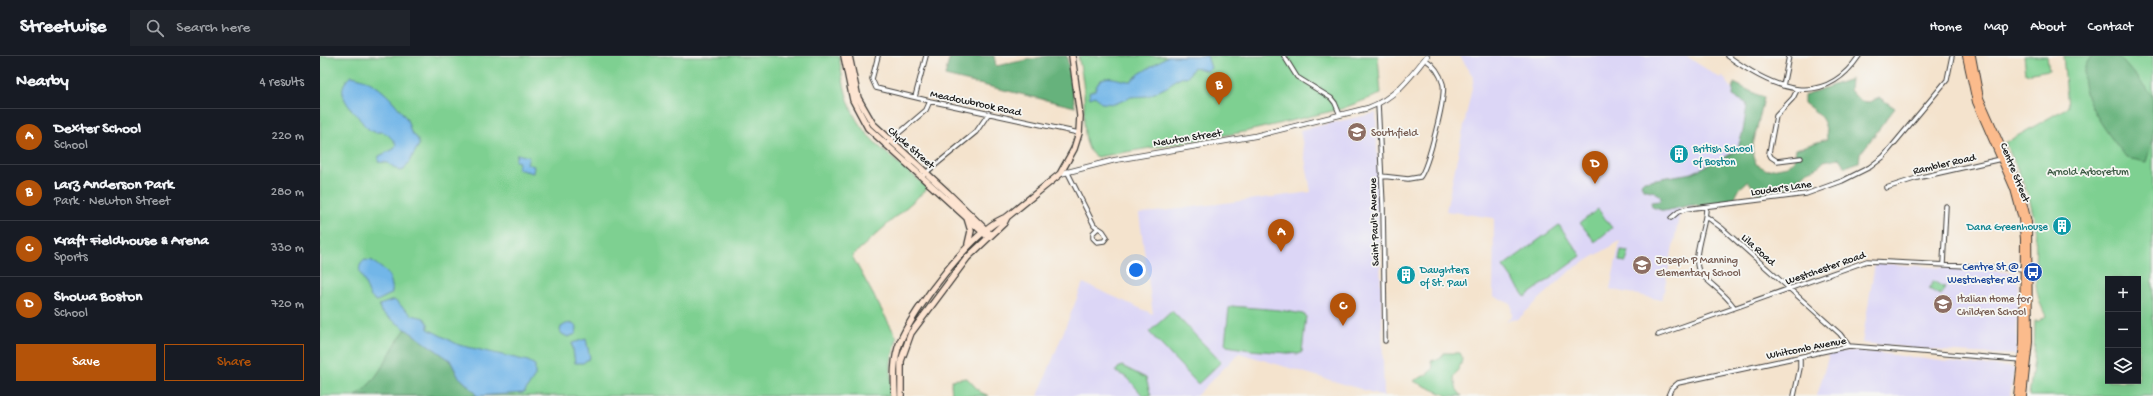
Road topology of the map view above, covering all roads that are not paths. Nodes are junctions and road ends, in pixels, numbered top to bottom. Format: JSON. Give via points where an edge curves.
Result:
{"nodes":[{"id":1,"x":844,"y":56,"type":"edge"},
{"id":2,"x":849,"y":56,"type":"edge"},
{"id":3,"x":878,"y":56,"type":"edge"},
{"id":4,"x":926,"y":56,"type":"edge"},
{"id":5,"x":1072,"y":56,"type":"edge"},
{"id":6,"x":1284,"y":56,"type":"edge"},
{"id":7,"x":1728,"y":56,"type":"edge"},
{"id":8,"x":1789,"y":56,"type":"edge"},
{"id":9,"x":1859,"y":56,"type":"edge"},
{"id":10,"x":1952,"y":56,"type":"edge"},
{"id":11,"x":1966,"y":56,"type":"edge"},
{"id":12,"x":1972,"y":56,"type":"edge"},
{"id":13,"x":1426,"y":57,"type":"edge"},
{"id":14,"x":1783,"y":86,"type":"junction"},
{"id":15,"x":1797,"y":90,"type":"junction"},
{"id":16,"x":915,"y":97,"type":"junction"},
{"id":17,"x":930,"y":102,"type":"junction"},
{"id":18,"x":1380,"y":103,"type":"junction"},
{"id":19,"x":989,"y":113,"type":"junction"},
{"id":20,"x":1340,"y":115,"type":"junction"},
{"id":21,"x":1079,"y":133,"type":"junction"},
{"id":22,"x":888,"y":143,"type":"junction"},
{"id":23,"x":1800,"y":158,"type":"dead end"},
{"id":24,"x":2004,"y":158,"type":"junction"},
{"id":25,"x":1067,"y":171,"type":"junction"},
{"id":26,"x":924,"y":174,"type":"junction"},
{"id":27,"x":1060,"y":174,"type":"junction"},
{"id":28,"x":1380,"y":176,"type":"junction"},
{"id":29,"x":1886,"y":188,"type":"dead end"},
{"id":30,"x":1946,"y":206,"type":"dead end"},
{"id":31,"x":1706,"y":207,"type":"junction"},
{"id":32,"x":1007,"y":217,"type":"junction"},
{"id":33,"x":1707,"y":217,"type":"junction"},
{"id":34,"x":967,"y":218,"type":"junction"},
{"id":35,"x":1671,"y":218,"type":"dead end"},
{"id":36,"x":1097,"y":229,"type":"dead end"},
{"id":37,"x":985,"y":232,"type":"junction"},
{"id":38,"x":989,"y":236,"type":"junction"},
{"id":39,"x":967,"y":247,"type":"junction"},
{"id":40,"x":1943,"y":264,"type":"junction"},
{"id":41,"x":2026,"y":269,"type":"junction"},
{"id":42,"x":1788,"y":288,"type":"junction"},
{"id":43,"x":1734,"y":307,"type":"junction"},
{"id":44,"x":1658,"y":335,"type":"dead end"},
{"id":45,"x":1385,"y":341,"type":"dead end"},
{"id":46,"x":1849,"y":346,"type":"junction"},
{"id":47,"x":1800,"y":358,"type":"junction"},
{"id":48,"x":2025,"y":360,"type":"junction"},
{"id":49,"x":895,"y":396,"type":"edge"},
{"id":50,"x":901,"y":396,"type":"edge"},
{"id":51,"x":1668,"y":396,"type":"edge"},
{"id":52,"x":1794,"y":396,"type":"edge"},
{"id":53,"x":2017,"y":396,"type":"edge"},
{"id":54,"x":2023,"y":396,"type":"edge"}],
"edges":[{"from":1,"to":22,"type":"main road","name":"Clyde Street","via":[[850,92],[856,109],[868,128]]},
{"from":2,"to":22,"type":"main road","name":"Clyde Street","via":[[862,106]]},
{"from":3,"to":16,"type":"street","name":"Meadowbrook Road","via":[[873,82],[876,88]]},
{"from":4,"to":16,"type":"street"},
{"from":5,"to":21,"type":"main road","via":[[1079,96]]},
{"from":6,"to":20,"type":"street","via":[[1297,77],[1331,98]]},
{"from":7,"to":14,"type":"street","via":[[1769,81]]},
{"from":8,"to":14,"type":"street"},
{"from":9,"to":15,"type":"street","via":[[1850,68],[1828,85],[1814,90]]},
{"from":10,"to":31,"type":"street","name":"Louder's Lane","via":[[1947,80],[1883,157],[1870,167],[1842,181],[1806,194]]},
{"from":11,"to":24,"type":"highway","name":"Centre Street","via":[[1975,100]]},
{"from":12,"to":24,"type":"highway","name":"Centre Street","via":[[1980,98]]},
{"from":13,"to":18,"type":"street","via":[[1401,88]]},
{"from":13,"to":28,"type":"street","via":[[1444,85],[1428,161],[1420,177],[1408,179]]},
{"from":14,"to":15,"type":"street"},
{"from":15,"to":23,"type":"street","via":[[1776,116],[1769,153],[1777,161]]},
{"from":16,"to":17,"type":"street","name":"Meadowbrook Road"},
{"from":17,"to":19,"type":"street","name":"Meadowbrook Road"},
{"from":17,"to":22,"type":"street","via":[[926,110]]},
{"from":18,"to":20,"type":"street","name":"Newton Street"},
{"from":18,"to":28,"type":"street","name":"Saint Paul's Avenue"},
{"from":19,"to":21,"type":"street","name":"Meadowbrook Road"},
{"from":19,"to":26,"type":"street","via":[[976,132]]},
{"from":20,"to":25,"type":"street","name":"Newton Street","via":[[1244,138],[1115,160]]},
{"from":21,"to":27,"type":"main road","via":[[1074,149]]},
{"from":22,"to":26,"type":"main road","name":"Clyde Street"},
{"from":24,"to":29,"type":"street","name":"Rambler Road","via":[[1917,178]]},
{"from":24,"to":41,"type":"highway","name":"Centre Street","via":[[2021,216]]},
{"from":25,"to":27,"type":"street","name":"Newton Street"},
{"from":25,"to":36,"type":"street"},
{"from":26,"to":34,"type":"main road","name":"Clyde Street"},
{"from":26,"to":37,"type":"main road","name":"Clyde Street"},
{"from":27,"to":32,"type":"main road","name":"Newton Street"},
{"from":28,"to":45,"type":"street","name":"Saint Paul's Avenue","via":[[1383,206]]},
{"from":30,"to":40,"type":"street"},
{"from":31,"to":33,"type":"street"},
{"from":31,"to":35,"type":"street","name":"Louder's Lane","via":[[1682,210]]},
{"from":32,"to":37,"type":"main road","name":"Newton Street","via":[[1000,219]]},
{"from":32,"to":38,"type":"main road","name":"Newton Street"},
{"from":33,"to":42,"type":"street","name":"Lila Road"},
{"from":33,"to":43,"type":"street","via":[[1697,258],[1698,268]]},
{"from":34,"to":37,"type":"main road","name":"Clyde Street"},
{"from":34,"to":39,"type":"main road","via":[[971,231]]},
{"from":37,"to":38,"type":"main road","name":"Clyde Street"},
{"from":37,"to":39,"type":"main road","name":"Newton Street"},
{"from":38,"to":50,"type":"main road","name":"Newton Street","via":[[962,264],[911,333],[901,361]]},
{"from":39,"to":49,"type":"main road","name":"Newton Street","via":[[918,310],[901,338],[895,363]]},
{"from":40,"to":41,"type":"street","name":"Westchester Road"},
{"from":40,"to":42,"type":"street","name":"Westchester Road","via":[[1867,261]]},
{"from":41,"to":48,"type":"highway","name":"Centre Street"},
{"from":42,"to":43,"type":"street","name":"Westchester Road"},
{"from":42,"to":46,"type":"street","name":"Lila Road","via":[[1840,334]]},
{"from":43,"to":44,"type":"street","name":"Westchester Road"},
{"from":46,"to":47,"type":"street","name":"Whitcomb Avenue"},
{"from":46,"to":48,"type":"street","name":"Whitcomb Avenue"},
{"from":47,"to":51,"type":"street","name":"Whitcomb Avenue","via":[[1678,383]]},
{"from":47,"to":52,"type":"street"},
{"from":48,"to":53,"type":"highway","name":"Centre Street"},
{"from":48,"to":54,"type":"highway","name":"Centre Street"}]}
